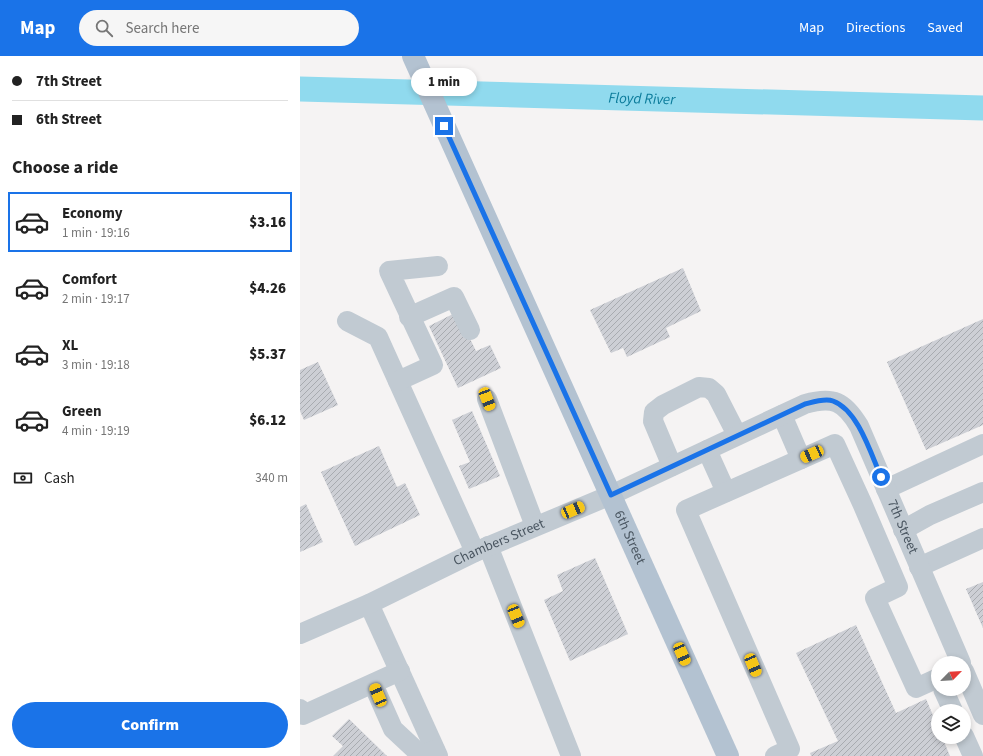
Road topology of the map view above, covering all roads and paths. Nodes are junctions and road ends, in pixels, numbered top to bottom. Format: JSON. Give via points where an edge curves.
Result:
{"nodes":[{"id":1,"x":413,"y":56,"type":"edge"},
{"id":2,"x":438,"y":266,"type":"dead end"},
{"id":3,"x":410,"y":317,"type":"junction"},
{"id":4,"x":347,"y":321,"type":"dead end"},
{"id":5,"x":470,"y":330,"type":"dead end"},
{"id":6,"x":398,"y":381,"type":"junction"},
{"id":7,"x":487,"y":399,"type":"dead end"},
{"id":8,"x":831,"y":400,"type":"joint"},
{"id":9,"x":782,"y":415,"type":"junction"},
{"id":10,"x":737,"y":436,"type":"junction"},
{"id":11,"x":983,"y":444,"type":"edge"},
{"id":12,"x":707,"y":450,"type":"junction"},
{"id":13,"x":801,"y":459,"type":"junction"},
{"id":14,"x":672,"y":466,"type":"junction"},
{"id":15,"x":887,"y":491,"type":"junction"},
{"id":16,"x":726,"y":492,"type":"junction"},
{"id":17,"x":983,"y":492,"type":"edge"},
{"id":18,"x":611,"y":495,"type":"junction"},
{"id":19,"x":862,"y":503,"type":"junction"},
{"id":20,"x":535,"y":526,"type":"junction"},
{"id":21,"x":903,"y":530,"type":"junction"},
{"id":22,"x":983,"y":538,"type":"edge"},
{"id":23,"x":481,"y":549,"type":"junction"},
{"id":24,"x":919,"y":567,"type":"junction"},
{"id":25,"x":369,"y":604,"type":"junction"},
{"id":26,"x":300,"y":634,"type":"edge"},
{"id":27,"x":958,"y":656,"type":"edge"},
{"id":28,"x":400,"y":671,"type":"junction"},
{"id":29,"x":931,"y":681,"type":"edge"},
{"id":30,"x":373,"y":684,"type":"junction"},
{"id":31,"x":971,"y":687,"type":"edge"},
{"id":32,"x":300,"y":709,"type":"edge"},
{"id":33,"x":983,"y":715,"type":"edge"},
{"id":34,"x":968,"y":744,"type":"edge"},
{"id":35,"x":436,"y":753,"type":"edge"},
{"id":36,"x":786,"y":754,"type":"edge"},
{"id":37,"x":572,"y":756,"type":"edge"},
{"id":38,"x":728,"y":756,"type":"edge"},
{"id":39,"x":973,"y":756,"type":"edge"}],
"edges":[{"from":1,"to":18,"type":"main road","name":"6th Street"},
{"from":2,"to":3,"type":"street","via":[[389,272]]},
{"from":3,"to":5,"type":"street","via":[[454,297]]},
{"from":3,"to":6,"type":"street","via":[[433,365]]},
{"from":4,"to":6,"type":"street","via":[[378,337]]},
{"from":6,"to":23,"type":"street"},
{"from":7,"to":20,"type":"street"},
{"from":8,"to":9,"type":"street","name":"Chambers Street","via":[[805,404]]},
{"from":8,"to":15,"type":"street","name":"7th Street","via":[[852,414]]},
{"from":9,"to":10,"type":"street","name":"Chambers Street"},
{"from":9,"to":13,"type":"street"},
{"from":10,"to":12,"type":"street","name":"Chambers Street"},
{"from":10,"to":14,"type":"street","via":[[716,394],[709,388],[699,387],[654,412],[653,421]]},
{"from":11,"to":15,"type":"street"},
{"from":12,"to":14,"type":"street","name":"Chambers Street"},
{"from":12,"to":16,"type":"street"},
{"from":13,"to":16,"type":"street"},
{"from":13,"to":19,"type":"street","via":[[835,444]]},
{"from":14,"to":18,"type":"street","name":"Chambers Street"},
{"from":15,"to":19,"type":"street"},
{"from":15,"to":21,"type":"street","name":"7th Street"},
{"from":16,"to":36,"type":"street","via":[[686,510]]},
{"from":17,"to":21,"type":"street"},
{"from":18,"to":20,"type":"street","name":"Chambers Street"},
{"from":18,"to":38,"type":"main road","name":"6th Street"},
{"from":19,"to":29,"type":"street","via":[[898,588],[875,598],[916,688]]},
{"from":20,"to":23,"type":"street","name":"Chambers Street"},
{"from":21,"to":24,"type":"street","name":"7th Street"},
{"from":22,"to":24,"type":"street"},
{"from":23,"to":25,"type":"street","name":"Chambers Street"},
{"from":23,"to":37,"type":"street"},
{"from":24,"to":27,"type":"street","name":"7th Street"},
{"from":25,"to":26,"type":"street","name":"Chambers Street"},
{"from":25,"to":28,"type":"street"},
{"from":28,"to":30,"type":"street"},
{"from":28,"to":35,"type":"street"},
{"from":30,"to":32,"type":"street","via":[[303,715]]},
{"from":30,"to":35,"type":"street","via":[[393,729],[421,755]]},
{"from":31,"to":33,"type":"street"},
{"from":34,"to":39,"type":"street"}]}
